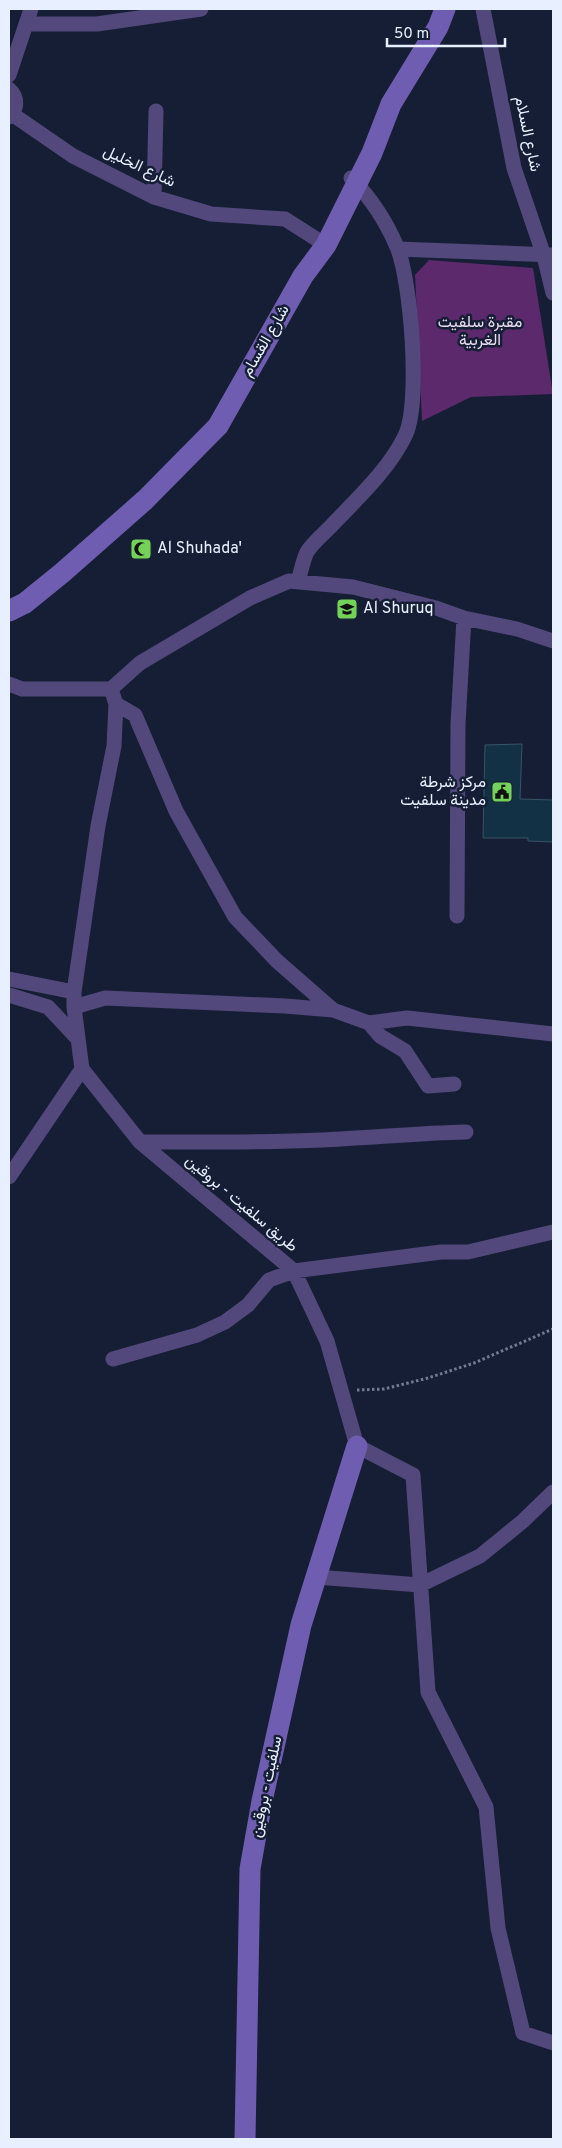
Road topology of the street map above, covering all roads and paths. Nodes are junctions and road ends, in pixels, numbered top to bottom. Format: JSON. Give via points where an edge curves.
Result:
{"nodes":[{"id":1,"x":23,"y":9,"type":"edge"},
{"id":2,"x":31,"y":9,"type":"edge"},
{"id":3,"x":201,"y":9,"type":"edge"},
{"id":4,"x":436,"y":9,"type":"edge"},
{"id":5,"x":446,"y":9,"type":"edge"},
{"id":6,"x":483,"y":9,"type":"edge"},
{"id":7,"x":28,"y":24,"type":"junction"},
{"id":8,"x":9,"y":55,"type":"edge"},
{"id":9,"x":9,"y":75,"type":"edge"},
{"id":10,"x":9,"y":89,"type":"edge"},
{"id":11,"x":156,"y":111,"type":"dead end"},
{"id":12,"x":10,"y":115,"type":"edge"},
{"id":13,"x":353,"y":180,"type":"junction"},
{"id":14,"x":154,"y":197,"type":"junction"},
{"id":15,"x":318,"y":240,"type":"junction"},
{"id":16,"x":398,"y":249,"type":"junction"},
{"id":17,"x":549,"y":256,"type":"edge"},
{"id":18,"x":553,"y":293,"type":"edge"},
{"id":19,"x":298,"y":581,"type":"junction"},
{"id":20,"x":9,"y":602,"type":"edge"},
{"id":21,"x":9,"y":611,"type":"edge"},
{"id":22,"x":464,"y":618,"type":"junction"},
{"id":23,"x":553,"y":641,"type":"edge"},
{"id":24,"x":9,"y":684,"type":"edge"},
{"id":25,"x":114,"y":696,"type":"junction"},
{"id":26,"x":457,"y":916,"type":"dead end"},
{"id":27,"x":9,"y":979,"type":"edge"},
{"id":28,"x":9,"y":995,"type":"edge"},
{"id":29,"x":74,"y":999,"type":"junction"},
{"id":30,"x":333,"y":1010,"type":"junction"},
{"id":31,"x":369,"y":1023,"type":"junction"},
{"id":32,"x":553,"y":1034,"type":"edge"},
{"id":33,"x":78,"y":1039,"type":"junction"},
{"id":34,"x":82,"y":1069,"type":"junction"},
{"id":35,"x":454,"y":1084,"type":"dead end"},
{"id":36,"x":466,"y":1132,"type":"dead end"},
{"id":37,"x":140,"y":1142,"type":"junction"},
{"id":38,"x":9,"y":1177,"type":"edge"},
{"id":39,"x":553,"y":1232,"type":"edge"},
{"id":40,"x":294,"y":1271,"type":"junction"},
{"id":41,"x":553,"y":1329,"type":"edge"},
{"id":42,"x":113,"y":1359,"type":"dead end"},
{"id":43,"x":342,"y":1393,"type":"junction"},
{"id":44,"x":357,"y":1446,"type":"junction"},
{"id":45,"x":553,"y":1492,"type":"edge"},
{"id":46,"x":316,"y":1577,"type":"junction"},
{"id":47,"x":420,"y":1585,"type":"junction"},
{"id":48,"x":553,"y":2043,"type":"edge"},
{"id":49,"x":245,"y":2139,"type":"edge"}],
"edges":[{"from":1,"to":8,"type":"street"},
{"from":2,"to":7,"type":"street"},
{"from":3,"to":7,"type":"street","via":[[97,24]]},
{"from":4,"to":13,"type":"main road","name":"شارع القسام","via":[[431,23],[384,100]]},
{"from":5,"to":13,"type":"main road","name":"شارع القسام","via":[[391,104],[372,153]]},
{"from":6,"to":17,"type":"street","name":"شارع السلام","via":[[514,168]]},
{"from":7,"to":9,"type":"street"},
{"from":10,"to":12,"type":"street","via":[[16,102]]},
{"from":11,"to":14,"type":"street"},
{"from":12,"to":14,"type":"street","name":"شارع الخليل","via":[[73,156]]},
{"from":13,"to":15,"type":"main road","name":"شارع القسام"},
{"from":13,"to":16,"type":"street","via":[[372,200]]},
{"from":13,"to":21,"type":"main road","name":"شارع القسام","via":[[326,244],[303,276],[218,426],[145,500],[25,603]]},
{"from":14,"to":15,"type":"street","name":"شارع الخليل","via":[[211,214],[285,218]]},
{"from":15,"to":20,"type":"main road","name":"شارع القسام","via":[[212,417],[139,494],[57,566]]},
{"from":16,"to":17,"type":"street"},
{"from":16,"to":19,"type":"street","via":[[414,355],[406,434],[356,500],[307,552]]},
{"from":17,"to":18,"type":"street","name":"شارع السلام"},
{"from":19,"to":22,"type":"street","via":[[353,587]]},
{"from":19,"to":25,"type":"street","via":[[289,581],[250,598],[140,664]]},
{"from":22,"to":23,"type":"street","via":[[518,629]]},
{"from":22,"to":26,"type":"street","via":[[458,724]]},
{"from":24,"to":25,"type":"street"},
{"from":25,"to":29,"type":"street","via":[[114,746],[98,826]]},
{"from":25,"to":30,"type":"street","via":[[135,715],[176,811],[235,917],[277,961]]},
{"from":27,"to":29,"type":"street"},
{"from":28,"to":33,"type":"street","via":[[48,1007]]},
{"from":29,"to":30,"type":"street"},
{"from":29,"to":33,"type":"street"},
{"from":30,"to":31,"type":"street"},
{"from":31,"to":32,"type":"street","via":[[407,1018]]},
{"from":31,"to":35,"type":"street","via":[[380,1036],[405,1051],[428,1086]]},
{"from":33,"to":34,"type":"street"},
{"from":34,"to":37,"type":"street","name":"طريق سلفيت - بروقين"},
{"from":34,"to":38,"type":"street"},
{"from":36,"to":37,"type":"street","via":[[319,1140]]},
{"from":37,"to":40,"type":"street","name":"طريق سلفيت - بروقين"},
{"from":39,"to":40,"type":"street","via":[[468,1252],[442,1252]]},
{"from":40,"to":42,"type":"street","via":[[269,1280],[248,1305],[219,1325],[197,1335]]},
{"from":40,"to":43,"type":"street","name":"طريق سلفيت - بروقين","via":[[327,1341]]},
{"from":41,"to":43,"type":"path","via":[[474,1363],[428,1378],[384,1389],[349,1389]]},
{"from":43,"to":44,"type":"street","name":"طريق سلفيت - بروقين"},
{"from":44,"to":46,"type":"main road","name":"سلفيت - بروقين"},
{"from":44,"to":47,"type":"street","via":[[413,1475]]},
{"from":45,"to":47,"type":"street","via":[[480,1556]]},
{"from":46,"to":47,"type":"street"},
{"from":46,"to":49,"type":"main road","name":"سلفيت - بروقين","via":[[301,1625],[250,1869]]},
{"from":47,"to":48,"type":"street","via":[[428,1692],[486,1807],[498,1928],[522,2033]]}]}
